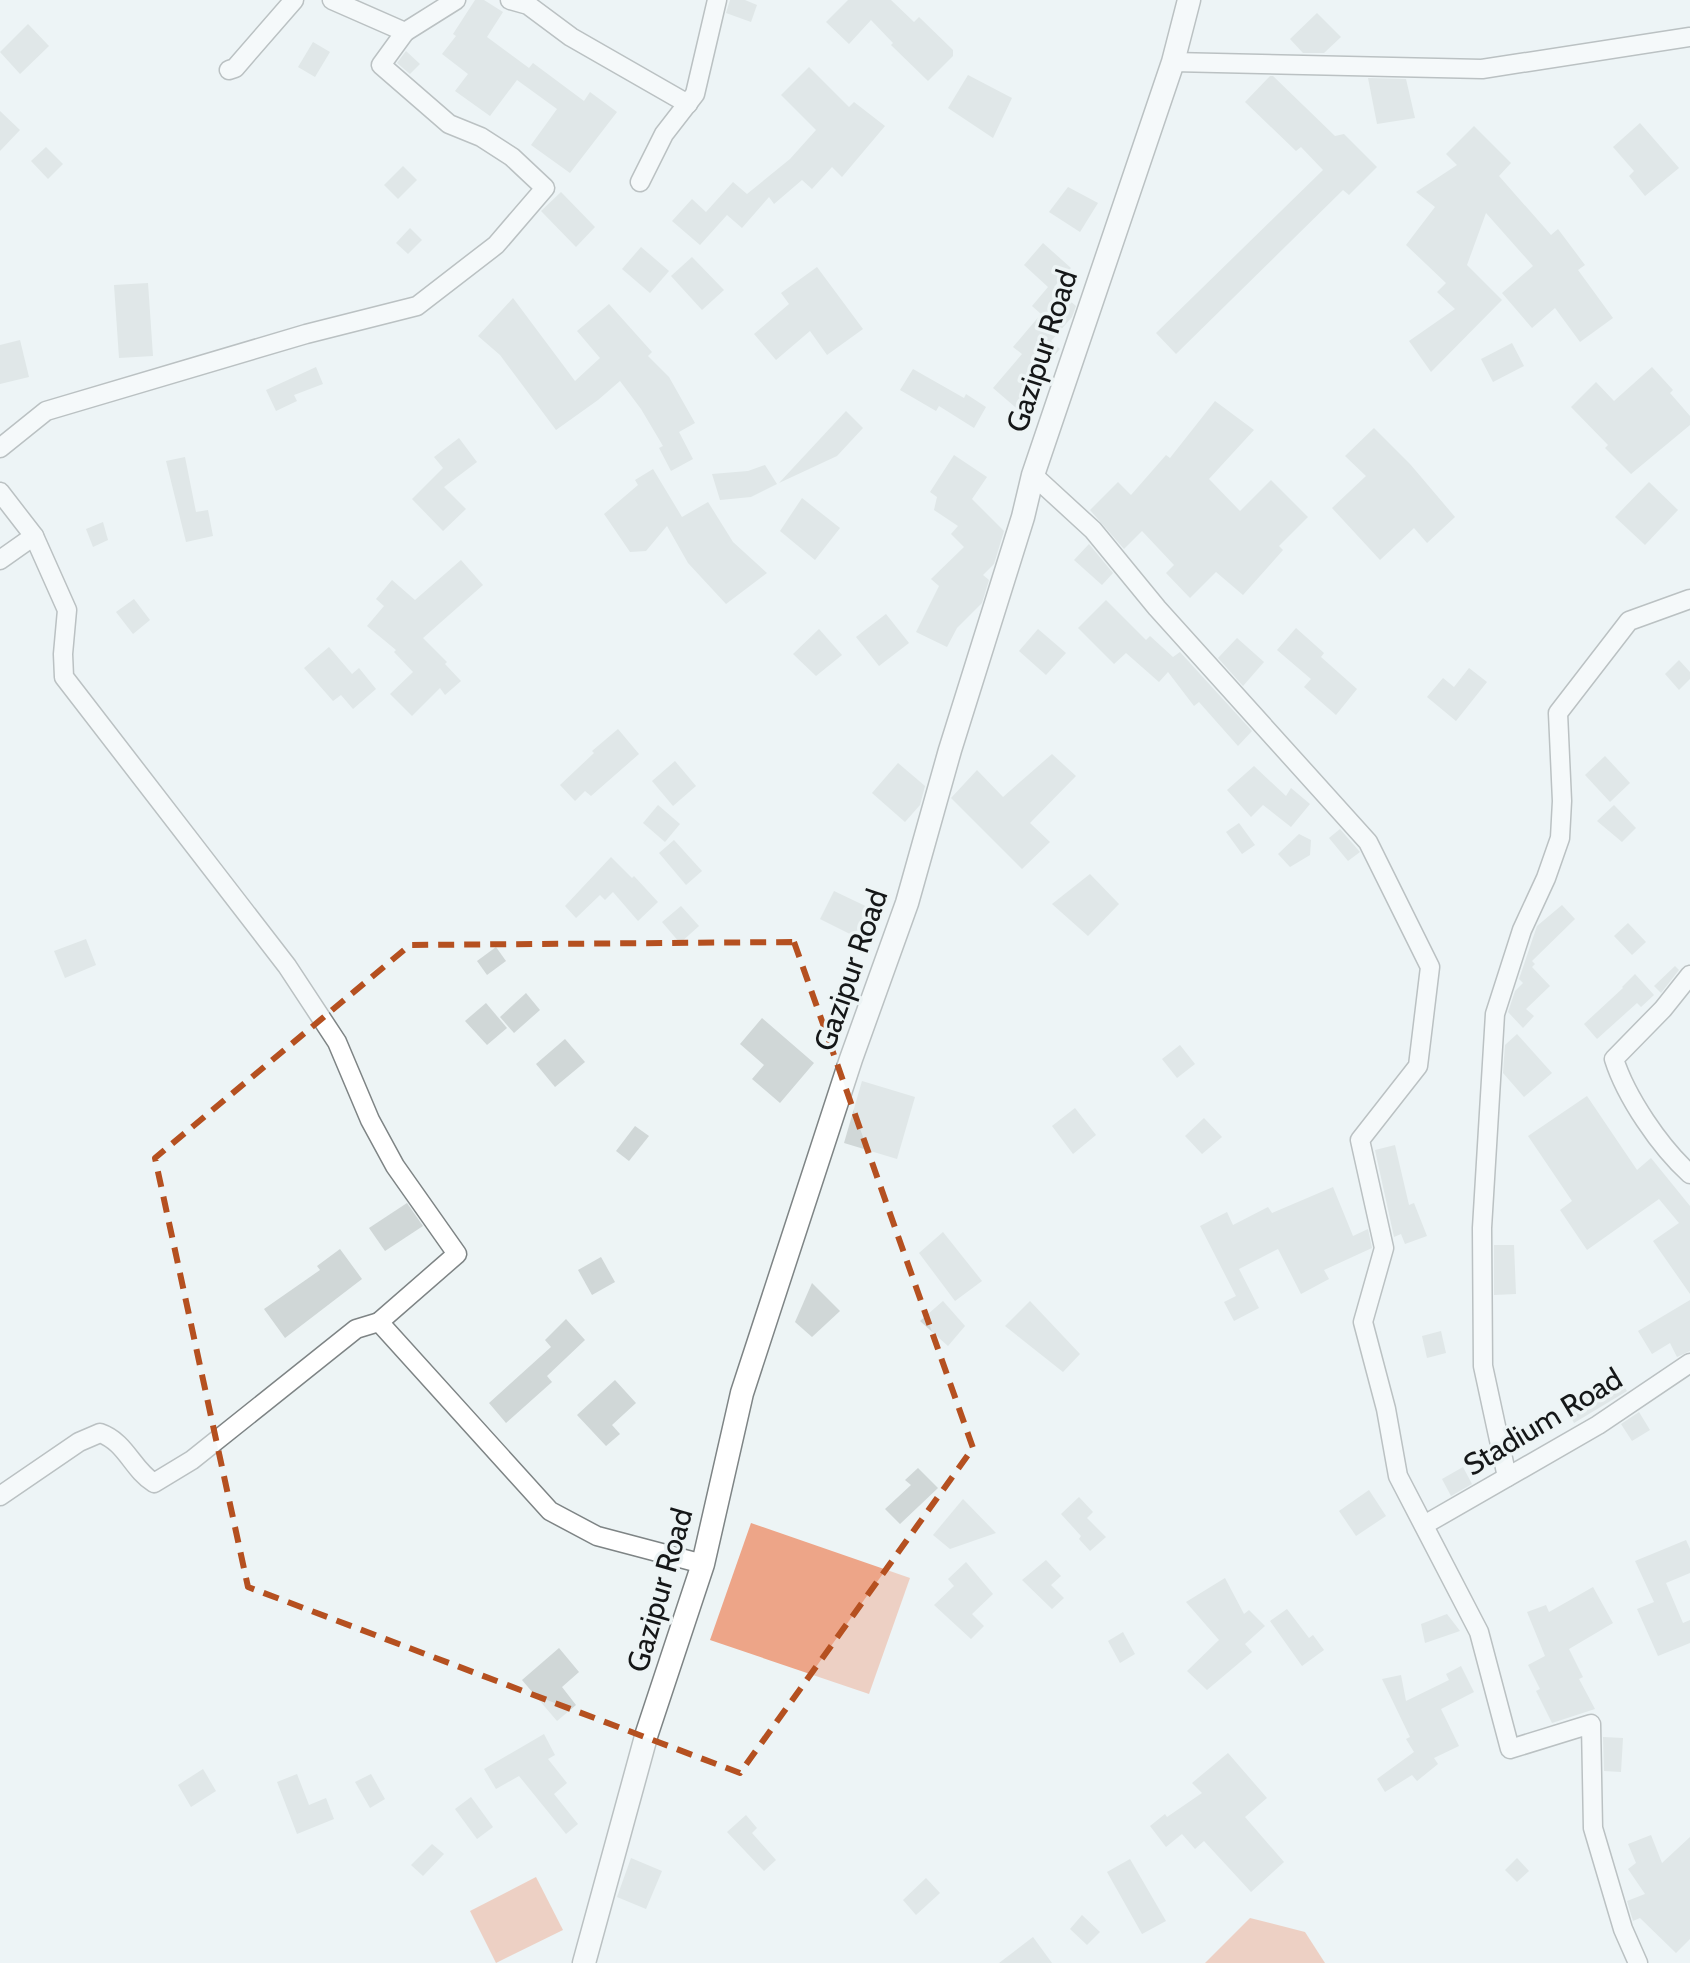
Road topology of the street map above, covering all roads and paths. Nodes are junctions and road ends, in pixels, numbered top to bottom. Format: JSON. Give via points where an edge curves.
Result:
{"nodes":[{"id":1,"x":294,"y":0,"type":"edge"},
{"id":2,"x":332,"y":0,"type":"edge"},
{"id":3,"x":456,"y":0,"type":"edge"},
{"id":4,"x":510,"y":0,"type":"edge"},
{"id":5,"x":717,"y":0,"type":"edge"},
{"id":6,"x":1189,"y":0,"type":"edge"},
{"id":7,"x":405,"y":32,"type":"junction"},
{"id":8,"x":1690,"y":37,"type":"edge"},
{"id":9,"x":1173,"y":62,"type":"junction"},
{"id":10,"x":229,"y":70,"type":"dead end"},
{"id":11,"x":688,"y":104,"type":"junction"},
{"id":12,"x":640,"y":182,"type":"dead end"},
{"id":13,"x":0,"y":448,"type":"edge"},
{"id":14,"x":1033,"y":475,"type":"junction"},
{"id":15,"x":0,"y":492,"type":"edge"},
{"id":16,"x":34,"y":536,"type":"junction"},
{"id":17,"x":0,"y":560,"type":"edge"},
{"id":18,"x":1690,"y":599,"type":"edge"},
{"id":19,"x":1690,"y":975,"type":"edge"},
{"id":20,"x":1690,"y":1174,"type":"edge"},
{"id":21,"x":379,"y":1322,"type":"junction"},
{"id":22,"x":1690,"y":1363,"type":"edge"},
{"id":23,"x":1507,"y":1477,"type":"junction"},
{"id":24,"x":0,"y":1496,"type":"edge"},
{"id":25,"x":1424,"y":1525,"type":"junction"},
{"id":26,"x":703,"y":1564,"type":"junction"},
{"id":27,"x":584,"y":1963,"type":"edge"},
{"id":28,"x":1638,"y":1963,"type":"edge"}],
"edges":[{"from":1,"to":10,"type":"street"},
{"from":2,"to":7,"type":"street"},
{"from":3,"to":7,"type":"street"},
{"from":4,"to":11,"type":"street","via":[[528,5],[571,37]]},
{"from":5,"to":11,"type":"street","via":[[695,94]]},
{"from":6,"to":9,"type":"street","name":"Gazipur Road"},
{"from":7,"to":13,"type":"street","via":[[381,65],[449,124],[512,157],[545,188],[496,245],[417,306],[46,411]]},
{"from":8,"to":9,"type":"street","via":[[1482,69]]},
{"from":9,"to":14,"type":"street","name":"Gazipur Road"},
{"from":11,"to":12,"type":"street","via":[[664,134]]},
{"from":14,"to":25,"type":"street","via":[[1093,530],[1368,842],[1430,967],[1418,1066],[1360,1140],[1384,1248],[1363,1322],[1398,1476]]},
{"from":14,"to":26,"type":"street","name":"Gazipur Road","via":[[907,903],[742,1393]]},
{"from":15,"to":16,"type":"street"},
{"from":16,"to":17,"type":"street"},
{"from":16,"to":21,"type":"street","via":[[67,610],[64,677],[287,966],[337,1042],[395,1166],[457,1254]]},
{"from":18,"to":23,"type":"street","via":[[1629,621],[1558,713],[1560,838],[1495,1014],[1482,1228],[1483,1366]]},
{"from":19,"to":20,"type":"street","via":[[1614,1059],[1637,1107]]},
{"from":21,"to":24,"type":"street","via":[[356,1329],[192,1460],[154,1483],[121,1446],[100,1433]]},
{"from":21,"to":26,"type":"street","via":[[550,1511],[597,1536]]},
{"from":22,"to":23,"type":"street","name":"Stadium Road"},
{"from":23,"to":25,"type":"street","name":"Stadium Road"},
{"from":25,"to":28,"type":"street","via":[[1479,1632],[1510,1749],[1591,1724],[1593,1828]]},
{"from":26,"to":27,"type":"street","name":"Gazipur Road","via":[[647,1733]]}]}
